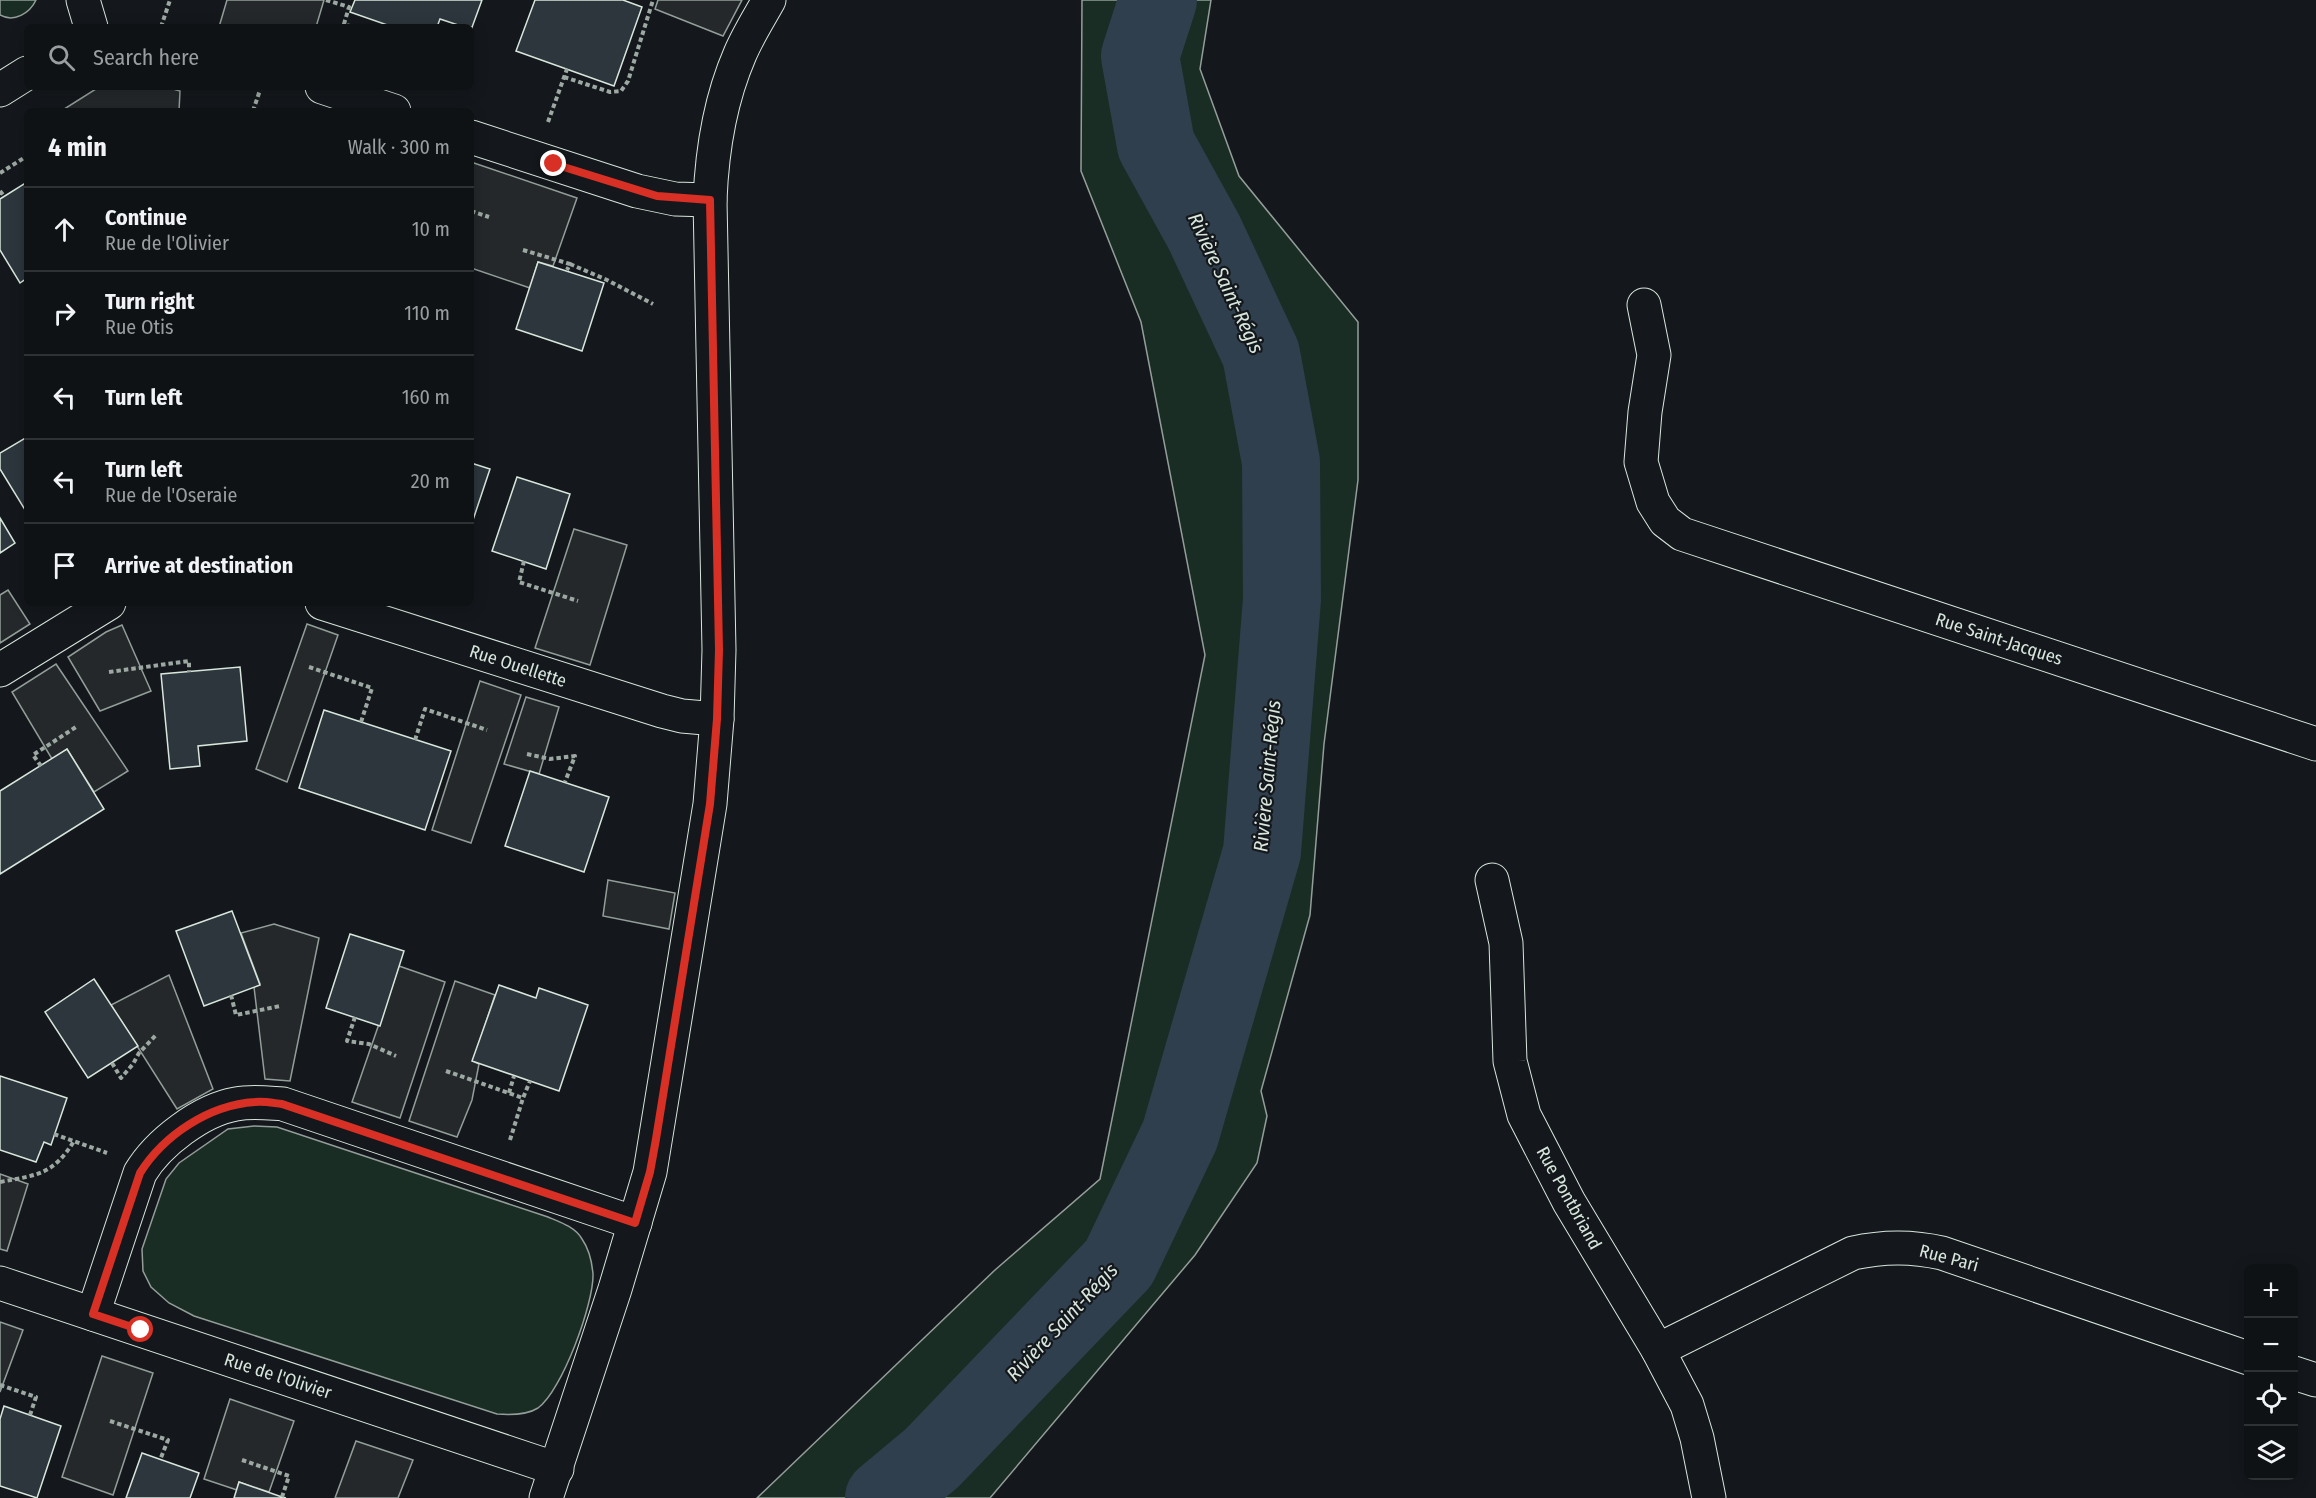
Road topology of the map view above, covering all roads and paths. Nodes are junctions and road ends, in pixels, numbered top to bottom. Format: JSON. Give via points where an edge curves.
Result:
{"nodes":[{"id":1,"x":83,"y":0,"type":"edge"},
{"id":2,"x":170,"y":0,"type":"edge"},
{"id":3,"x":326,"y":0,"type":"edge"},
{"id":4,"x":653,"y":0,"type":"edge"},
{"id":5,"x":769,"y":0,"type":"edge"},
{"id":6,"x":90,"y":24,"type":"edge"},
{"id":7,"x":162,"y":24,"type":"edge"},
{"id":8,"x":344,"y":24,"type":"edge"},
{"id":9,"x":567,"y":69,"type":"dead end"},
{"id":10,"x":564,"y":77,"type":"junction"},
{"id":11,"x":260,"y":90,"type":"edge"},
{"id":12,"x":331,"y":90,"type":"edge"},
{"id":13,"x":254,"y":108,"type":"edge"},
{"id":14,"x":385,"y":108,"type":"edge"},
{"id":15,"x":474,"y":138,"type":"edge"},
{"id":16,"x":24,"y":158,"type":"edge"},
{"id":17,"x":535,"y":158,"type":"junction"},
{"id":18,"x":0,"y":173,"type":"edge"},
{"id":19,"x":0,"y":190,"type":"edge"},
{"id":20,"x":4,"y":196,"type":"dead end"},
{"id":21,"x":710,"y":200,"type":"junction"},
{"id":22,"x":474,"y":212,"type":"edge"},
{"id":23,"x":489,"y":217,"type":"dead end"},
{"id":24,"x":524,"y":250,"type":"dead end"},
{"id":25,"x":570,"y":264,"type":"junction"},
{"id":26,"x":567,"y":270,"type":"dead end"},
{"id":27,"x":653,"y":304,"type":"dead end"},
{"id":28,"x":1644,"y":305,"type":"dead end"},
{"id":29,"x":524,"y":561,"type":"dead end"},
{"id":30,"x":578,"y":601,"type":"dead end"},
{"id":31,"x":104,"y":606,"type":"edge"},
{"id":32,"x":331,"y":606,"type":"edge"},
{"id":33,"x":309,"y":666,"type":"dead end"},
{"id":34,"x":0,"y":670,"type":"edge"},
{"id":35,"x":110,"y":672,"type":"dead end"},
{"id":36,"x":189,"y":672,"type":"dead end"},
{"id":37,"x":717,"y":719,"type":"junction"},
{"id":38,"x":361,"y":722,"type":"dead end"},
{"id":39,"x":76,"y":727,"type":"dead end"},
{"id":40,"x":487,"y":730,"type":"dead end"},
{"id":41,"x":415,"y":740,"type":"dead end"},
{"id":42,"x":2316,"y":744,"type":"edge"},
{"id":43,"x":526,"y":754,"type":"dead end"},
{"id":44,"x":40,"y":766,"type":"dead end"},
{"id":45,"x":565,"y":782,"type":"dead end"},
{"id":46,"x":1491,"y":879,"type":"dead end"},
{"id":47,"x":231,"y":995,"type":"dead end"},
{"id":48,"x":280,"y":1006,"type":"dead end"},
{"id":49,"x":354,"y":1017,"type":"dead end"},
{"id":50,"x":156,"y":1035,"type":"dead end"},
{"id":51,"x":396,"y":1056,"type":"dead end"},
{"id":52,"x":112,"y":1063,"type":"dead end"},
{"id":53,"x":446,"y":1071,"type":"dead end"},
{"id":54,"x":514,"y":1076,"type":"dead end"},
{"id":55,"x":530,"y":1081,"type":"dead end"},
{"id":56,"x":509,"y":1093,"type":"junction"},
{"id":57,"x":54,"y":1134,"type":"dead end"},
{"id":58,"x":74,"y":1141,"type":"junction"},
{"id":59,"x":144,"y":1166,"type":"junction"},
{"id":60,"x":0,"y":1182,"type":"edge"},
{"id":61,"x":635,"y":1223,"type":"junction"},
{"id":62,"x":0,"y":1283,"type":"edge"},
{"id":63,"x":93,"y":1314,"type":"junction"},
{"id":64,"x":1658,"y":1350,"type":"junction"},
{"id":65,"x":2244,"y":1357,"type":"edge"},
{"id":66,"x":2298,"y":1374,"type":"edge"},
{"id":67,"x":2316,"y":1380,"type":"edge"},
{"id":68,"x":0,"y":1385,"type":"edge"},
{"id":69,"x":30,"y":1415,"type":"dead end"},
{"id":70,"x":110,"y":1421,"type":"dead end"},
{"id":71,"x":160,"y":1460,"type":"dead end"},
{"id":72,"x":242,"y":1460,"type":"dead end"},
{"id":73,"x":551,"y":1484,"type":"edge"},
{"id":74,"x":282,"y":1497,"type":"edge"},
{"id":75,"x":1709,"y":1498,"type":"edge"}],
"edges":[{"from":1,"to":6,"type":"street"},
{"from":2,"to":7,"type":"path"},
{"from":3,"to":8,"type":"path","via":[[349,7]]},
{"from":4,"to":10,"type":"path","via":[[628,81],[621,91],[610,92]]},
{"from":5,"to":21,"type":"street","via":[[731,75],[716,136]]},
{"from":9,"to":10,"type":"path"},
{"from":10,"to":17,"type":"path"},
{"from":11,"to":13,"type":"path"},
{"from":12,"to":14,"type":"street"},
{"from":15,"to":17,"type":"street"},
{"from":16,"to":18,"type":"path"},
{"from":17,"to":21,"type":"street","via":[[657,196]]},
{"from":19,"to":20,"type":"path"},
{"from":21,"to":37,"type":"street"},
{"from":22,"to":23,"type":"path"},
{"from":24,"to":25,"type":"path"},
{"from":25,"to":26,"type":"path"},
{"from":25,"to":27,"type":"path"},
{"from":28,"to":42,"type":"street","name":"Rue Saint-Jacques","via":[[1654,355],[1641,462],[1653,502],[1665,521],[1682,534]]},
{"from":29,"to":30,"type":"path","via":[[519,582]]},
{"from":31,"to":34,"type":"street"},
{"from":32,"to":37,"type":"street","name":"Rue Ouellette","via":[[682,717]]},
{"from":33,"to":38,"type":"path","via":[[372,688]]},
{"from":35,"to":36,"type":"path","via":[[189,661]]},
{"from":37,"to":61,"type":"street","via":[[710,804],[666,1080],[650,1172]]},
{"from":39,"to":44,"type":"path","via":[[33,755]]},
{"from":40,"to":41,"type":"path","via":[[425,709]]},
{"from":43,"to":45,"type":"path","via":[[550,759],[575,756]]},
{"from":46,"to":64,"type":"street","name":"Rue Pontbriand","via":[[1506,943],[1510,1061],[1524,1115],[1569,1202]]},
{"from":47,"to":48,"type":"path","via":[[236,1015]]},
{"from":49,"to":51,"type":"path","via":[[347,1041],[369,1044]]},
{"from":50,"to":52,"type":"path","via":[[121,1078]]},
{"from":53,"to":56,"type":"path"},
{"from":54,"to":56,"type":"path"},
{"from":55,"to":56,"type":"path","via":[[524,1098]]},
{"from":57,"to":58,"type":"path"},
{"from":58,"to":59,"type":"path"},
{"from":58,"to":60,"type":"path","via":[[47,1172]]},
{"from":59,"to":61,"type":"street","via":[[172,1137],[210,1113],[258,1101],[282,1104]]},
{"from":59,"to":63,"type":"street"},
{"from":61,"to":73,"type":"street"},
{"from":62,"to":63,"type":"street","name":"Rue de l'Olivier"},
{"from":63,"to":73,"type":"street","name":"Rue de l'Olivier"},
{"from":64,"to":65,"type":"street","name":"Rue Pari","via":[[1854,1253],[1903,1248],[1942,1253]]},
{"from":64,"to":75,"type":"street","name":"Rue Pontbriand","via":[[1687,1405]]},
{"from":66,"to":67,"type":"street"},
{"from":68,"to":69,"type":"path","via":[[36,1398]]},
{"from":70,"to":71,"type":"path","via":[[168,1440]]},
{"from":72,"to":74,"type":"path","via":[[289,1476]]}]}
